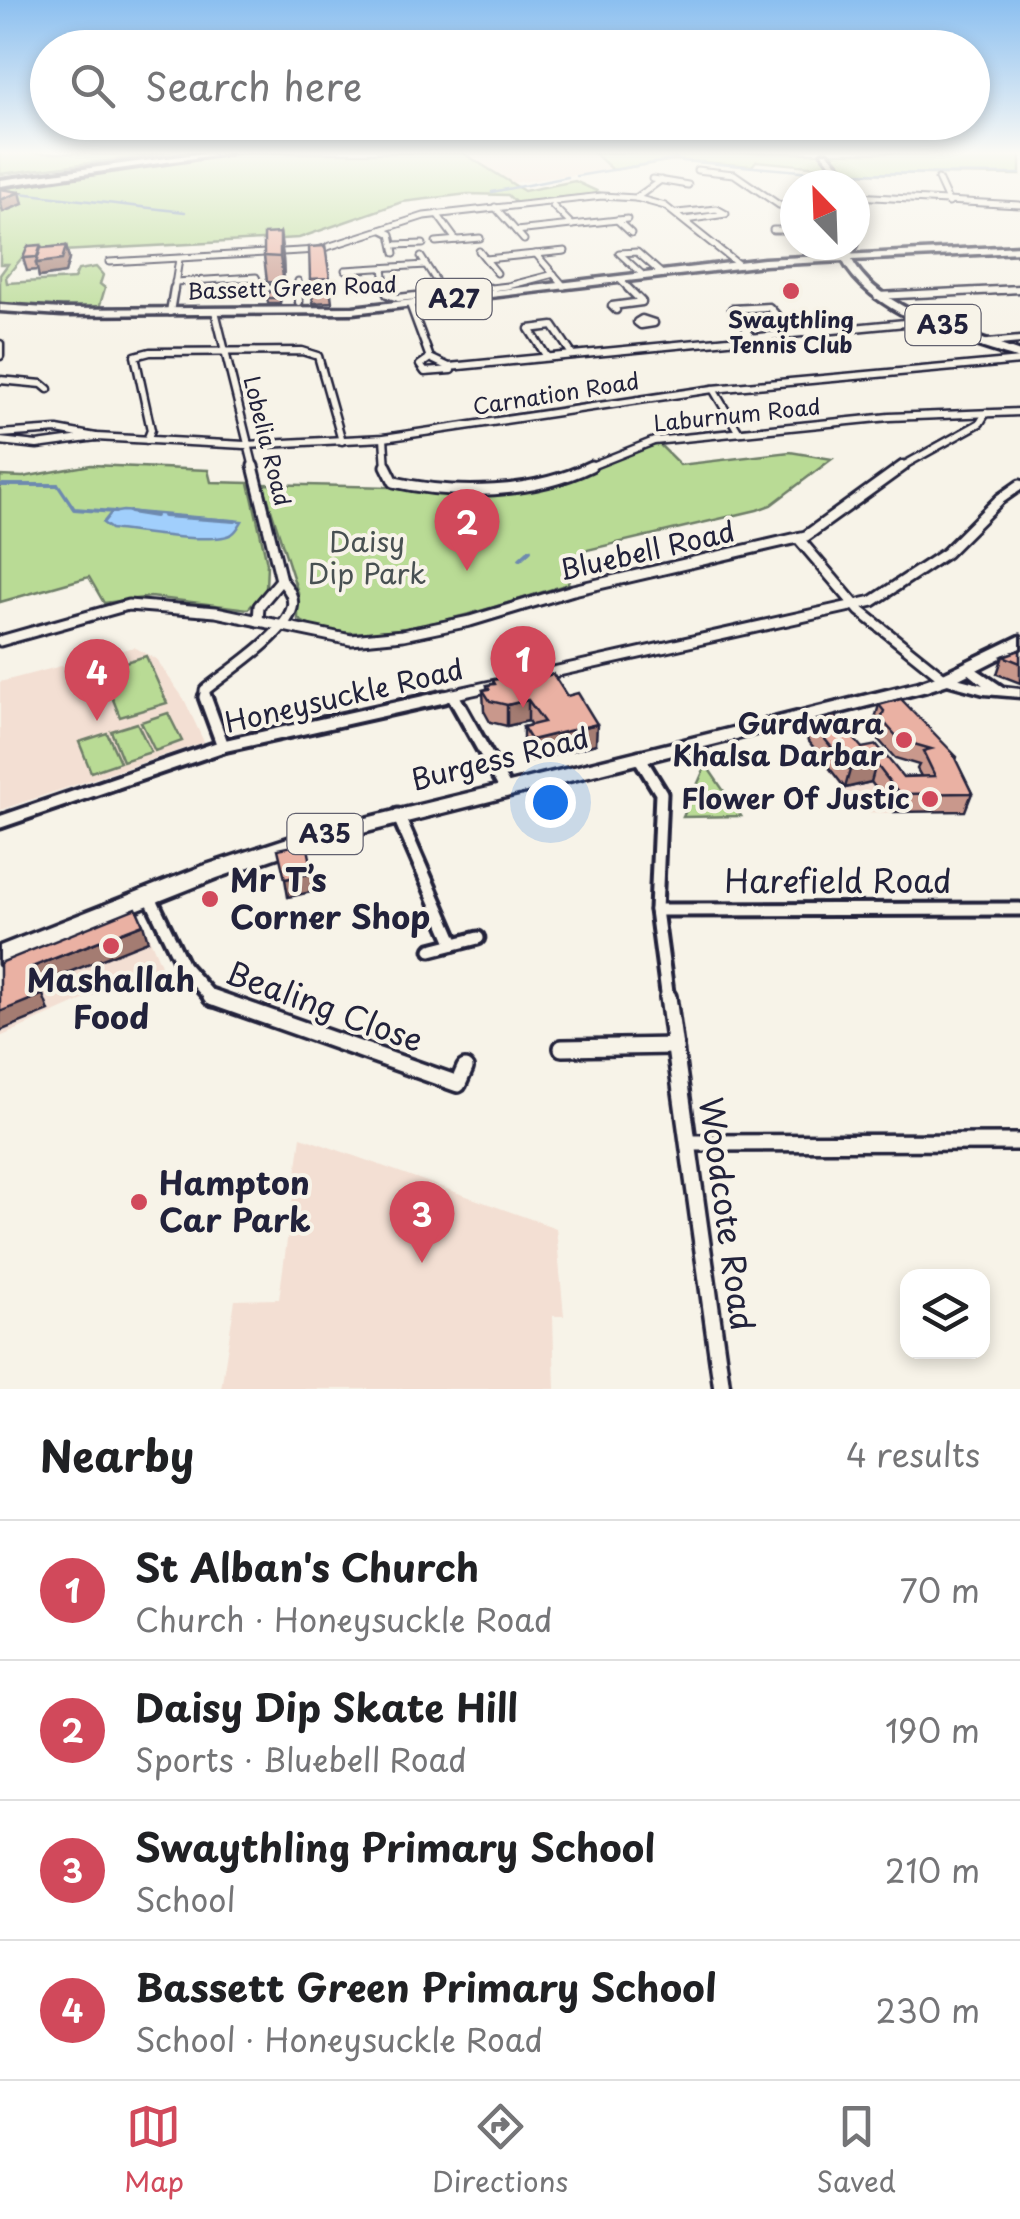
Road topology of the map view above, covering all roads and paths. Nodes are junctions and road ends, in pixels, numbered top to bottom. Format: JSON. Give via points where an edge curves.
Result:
{"nodes":[{"id":1,"x":424,"y":218,"type":"edge"},
{"id":2,"x":440,"y":218,"type":"edge"},
{"id":3,"x":505,"y":218,"type":"edge"},
{"id":4,"x":565,"y":218,"type":"edge"},
{"id":5,"x":682,"y":218,"type":"edge"},
{"id":6,"x":700,"y":218,"type":"edge"},
{"id":7,"x":628,"y":219,"type":"dead end"},
{"id":8,"x":618,"y":220,"type":"junction"},
{"id":9,"x":685,"y":220,"type":"junction"},
{"id":10,"x":572,"y":225,"type":"junction"},
{"id":11,"x":383,"y":230,"type":"junction"},
{"id":12,"x":516,"y":230,"type":"junction"},
{"id":13,"x":773,"y":230,"type":"dead end"},
{"id":14,"x":780,"y":230,"type":"edge"},
{"id":15,"x":631,"y":233,"type":"dead end"},
{"id":16,"x":480,"y":238,"type":"dead end"},
{"id":17,"x":456,"y":240,"type":"junction"},
{"id":18,"x":524,"y":240,"type":"dead end"},
{"id":19,"x":436,"y":242,"type":"dead end"},
{"id":20,"x":422,"y":244,"type":"dead end"},
{"id":21,"x":150,"y":246,"type":"dead end"},
{"id":22,"x":1020,"y":249,"type":"edge"},
{"id":23,"x":480,"y":251,"type":"dead end"},
{"id":24,"x":565,"y":251,"type":"dead end"},
{"id":25,"x":536,"y":254,"type":"junction"},
{"id":26,"x":421,"y":257,"type":"dead end"},
{"id":27,"x":870,"y":257,"type":"edge"},
{"id":28,"x":179,"y":259,"type":"junction"},
{"id":29,"x":486,"y":259,"type":"junction"},
{"id":30,"x":147,"y":260,"type":"junction"},
{"id":31,"x":815,"y":260,"type":"edge"},
{"id":32,"x":847,"y":260,"type":"edge"},
{"id":33,"x":108,"y":262,"type":"dead end"},
{"id":34,"x":426,"y":265,"type":"junction"},
{"id":35,"x":739,"y":265,"type":"junction"},
{"id":36,"x":383,"y":268,"type":"junction"},
{"id":37,"x":345,"y":270,"type":"dead end"},
{"id":38,"x":497,"y":273,"type":"dead end"},
{"id":39,"x":554,"y":274,"type":"junction"},
{"id":40,"x":662,"y":274,"type":"junction"},
{"id":41,"x":644,"y":276,"type":"junction"},
{"id":42,"x":435,"y":279,"type":"dead end"},
{"id":43,"x":618,"y":280,"type":"junction"},
{"id":44,"x":298,"y":281,"type":"dead end"},
{"id":45,"x":175,"y":282,"type":"junction"},
{"id":46,"x":564,"y":286,"type":"junction"},
{"id":47,"x":1020,"y":289,"type":"edge"},
{"id":48,"x":298,"y":292,"type":"junction"},
{"id":49,"x":876,"y":296,"type":"junction"},
{"id":50,"x":299,"y":302,"type":"dead end"},
{"id":51,"x":410,"y":304,"type":"junction"},
{"id":52,"x":0,"y":308,"type":"edge"},
{"id":53,"x":616,"y":310,"type":"dead end"},
{"id":54,"x":215,"y":311,"type":"junction"},
{"id":55,"x":170,"y":312,"type":"junction"},
{"id":56,"x":931,"y":320,"type":"junction"},
{"id":57,"x":646,"y":325,"type":"dead end"},
{"id":58,"x":792,"y":332,"type":"junction"},
{"id":59,"x":750,"y":336,"type":"junction"},
{"id":60,"x":1020,"y":340,"type":"edge"},
{"id":61,"x":988,"y":343,"type":"junction"},
{"id":62,"x":0,"y":344,"type":"edge"},
{"id":63,"x":664,"y":344,"type":"junction"},
{"id":64,"x":224,"y":351,"type":"junction"},
{"id":65,"x":572,"y":354,"type":"junction"},
{"id":66,"x":0,"y":356,"type":"edge"},
{"id":67,"x":546,"y":356,"type":"junction"},
{"id":68,"x":430,"y":358,"type":"junction"},
{"id":69,"x":1020,"y":359,"type":"edge"},
{"id":70,"x":454,"y":367,"type":"junction"},
{"id":71,"x":0,"y":380,"type":"edge"},
{"id":72,"x":714,"y":388,"type":"junction"},
{"id":73,"x":48,"y":389,"type":"dead end"},
{"id":74,"x":986,"y":412,"type":"junction"},
{"id":75,"x":1020,"y":412,"type":"edge"},
{"id":76,"x":738,"y":431,"type":"junction"},
{"id":77,"x":96,"y":437,"type":"junction"},
{"id":78,"x":0,"y":438,"type":"edge"},
{"id":79,"x":384,"y":438,"type":"junction"},
{"id":80,"x":147,"y":440,"type":"junction"},
{"id":81,"x":342,"y":441,"type":"junction"},
{"id":82,"x":245,"y":446,"type":"junction"},
{"id":83,"x":1020,"y":485,"type":"edge"},
{"id":84,"x":798,"y":538,"type":"junction"},
{"id":85,"x":281,"y":580,"type":"junction"},
{"id":86,"x":856,"y":606,"type":"junction"},
{"id":87,"x":258,"y":621,"type":"junction"},
{"id":88,"x":282,"y":626,"type":"junction"},
{"id":89,"x":267,"y":636,"type":"junction"},
{"id":90,"x":0,"y":641,"type":"edge"},
{"id":91,"x":1020,"y":641,"type":"edge"},
{"id":92,"x":969,"y":668,"type":"junction"},
{"id":93,"x":945,"y":679,"type":"junction"},
{"id":94,"x":999,"y":690,"type":"junction"},
{"id":95,"x":453,"y":694,"type":"junction"},
{"id":96,"x":1020,"y":694,"type":"edge"},
{"id":97,"x":223,"y":746,"type":"junction"},
{"id":98,"x":639,"y":757,"type":"junction"},
{"id":99,"x":505,"y":788,"type":"junction"},
{"id":100,"x":398,"y":815,"type":"junction"},
{"id":101,"x":0,"y":822,"type":"edge"},
{"id":102,"x":150,"y":897,"type":"junction"},
{"id":103,"x":1020,"y":909,"type":"edge"},
{"id":104,"x":656,"y":910,"type":"junction"},
{"id":105,"x":478,"y":938,"type":"dead end"},
{"id":106,"x":454,"y":944,"type":"junction"},
{"id":107,"x":431,"y":950,"type":"dead end"},
{"id":108,"x":0,"y":955,"type":"edge"},
{"id":109,"x":675,"y":1046,"type":"junction"},
{"id":110,"x":562,"y":1048,"type":"dead end"},
{"id":111,"x":464,"y":1068,"type":"dead end"},
{"id":112,"x":1020,"y":1142,"type":"edge"},
{"id":113,"x":689,"y":1143,"type":"junction"},
{"id":114,"x":722,"y":1389,"type":"edge"}],
"edges":[{"from":1,"to":11,"type":"street"},
{"from":2,"to":17,"type":"street"},
{"from":3,"to":12,"type":"street"},
{"from":4,"to":10,"type":"street"},
{"from":5,"to":9,"type":"street"},
{"from":6,"to":9,"type":"street"},
{"from":7,"to":8,"type":"street"},
{"from":8,"to":10,"type":"street"},
{"from":8,"to":15,"type":"street"},
{"from":9,"to":35,"type":"street"},
{"from":10,"to":12,"type":"street"},
{"from":11,"to":20,"type":"street","via":[[395,249]]},
{"from":11,"to":28,"type":"street","via":[[318,250]]},
{"from":12,"to":18,"type":"street"},
{"from":13,"to":14,"type":"street"},
{"from":16,"to":17,"type":"street"},
{"from":17,"to":19,"type":"street"},
{"from":21,"to":30,"type":"street"},
{"from":22,"to":27,"type":"main road","name":"Bassett Green Road","number":"A27"},
{"from":23,"to":29,"type":"street"},
{"from":24,"to":25,"type":"street"},
{"from":25,"to":29,"type":"street"},
{"from":25,"to":39,"type":"street"},
{"from":26,"to":34,"type":"street"},
{"from":28,"to":30,"type":"street"},
{"from":28,"to":45,"type":"street"},
{"from":29,"to":38,"type":"street"},
{"from":30,"to":33,"type":"street"},
{"from":31,"to":35,"type":"main road","name":"Bassett Green Road","number":"A27"},
{"from":32,"to":49,"type":"main road","number":"A35"},
{"from":34,"to":36,"type":"street"},
{"from":34,"to":42,"type":"street"},
{"from":35,"to":40,"type":"main road","name":"Bassett Green Road","number":"A27"},
{"from":36,"to":37,"type":"street"},
{"from":36,"to":39,"type":"street","via":[[387,294],[403,299]]},
{"from":39,"to":46,"type":"street"},
{"from":40,"to":41,"type":"main road","name":"Bassett Green Road","number":"A27"},
{"from":40,"to":41,"type":"street","via":[[637,252],[620,253]]},
{"from":41,"to":43,"type":"main road","name":"Bassett Green Road","number":"A27"},
{"from":43,"to":46,"type":"main road","name":"Bassett Green Road","number":"A27"},
{"from":43,"to":53,"type":"street","via":[[642,302],[612,306]]},
{"from":44,"to":48,"type":"street"},
{"from":45,"to":48,"type":"street","via":[[256,277],[263,291]]},
{"from":45,"to":55,"type":"street"},
{"from":46,"to":51,"type":"main road","name":"Bassett Green Road","number":"A27"},
{"from":47,"to":49,"type":"street"},
{"from":48,"to":50,"type":"street"},
{"from":49,"to":56,"type":"main road","number":"A35"},
{"from":51,"to":54,"type":"main road","name":"Bassett Green Road","number":"A27"},
{"from":51,"to":68,"type":"street"},
{"from":52,"to":55,"type":"main road","name":"Bassett Green Road","number":"A27"},
{"from":54,"to":55,"type":"main road","name":"Bassett Green Road","number":"A27"},
{"from":54,"to":64,"type":"street","name":"Lobelia Road"},
{"from":56,"to":58,"type":"street"},
{"from":56,"to":61,"type":"main road","number":"A35"},
{"from":57,"to":63,"type":"street"},
{"from":58,"to":59,"type":"street"},
{"from":58,"to":59,"type":"street","via":[[768,306],[732,310]]},
{"from":59,"to":63,"type":"street"},
{"from":60,"to":61,"type":"street"},
{"from":61,"to":69,"type":"main road","number":"A35"},
{"from":62,"to":66,"type":"street"},
{"from":63,"to":65,"type":"street"},
{"from":64,"to":80,"type":"street","via":[[135,356]]},
{"from":64,"to":81,"type":"street","via":[[316,354]]},
{"from":64,"to":82,"type":"street","name":"Lobelia Road"},
{"from":65,"to":67,"type":"street"},
{"from":65,"to":67,"type":"street","via":[[553,326],[530,329]]},
{"from":67,"to":70,"type":"street"},
{"from":68,"to":70,"type":"street"},
{"from":68,"to":70,"type":"street","via":[[420,365],[424,372]]},
{"from":69,"to":72,"type":"street","name":"Carnation Road"},
{"from":71,"to":73,"type":"street"},
{"from":72,"to":76,"type":"street"},
{"from":72,"to":79,"type":"street","name":"Carnation Road"},
{"from":74,"to":75,"type":"street","name":"Laburnum Road"},
{"from":74,"to":76,"type":"street","name":"Laburnum Road"},
{"from":74,"to":84,"type":"street","name":"Bluebell Road","via":[[980,423],[920,454]]},
{"from":76,"to":79,"type":"street","name":"Laburnum Road","via":[[641,443],[564,478],[502,488],[394,482]]},
{"from":77,"to":78,"type":"street","name":"Carnation Road","via":[[48,444]]},
{"from":77,"to":78,"type":"street","name":"Carnation Road","via":[[57,430]]},
{"from":77,"to":80,"type":"street","name":"Carnation Road"},
{"from":79,"to":81,"type":"street","name":"Carnation Road"},
{"from":80,"to":82,"type":"street","name":"Carnation Road"},
{"from":81,"to":82,"type":"street","name":"Carnation Road"},
{"from":82,"to":85,"type":"street","name":"Lobelia Road"},
{"from":83,"to":86,"type":"street","name":"Honeysuckle Road","via":[[946,553]]},
{"from":84,"to":86,"type":"street"},
{"from":84,"to":88,"type":"street","name":"Bluebell Road","via":[[403,635],[351,640]]},
{"from":85,"to":87,"type":"street","via":[[260,606]]},
{"from":85,"to":88,"type":"street","name":"Lobelia Road","via":[[294,606]]},
{"from":86,"to":93,"type":"street"},
{"from":86,"to":95,"type":"street","name":"Honeysuckle Road"},
{"from":87,"to":88,"type":"street","name":"Bluebell Road"},
{"from":87,"to":89,"type":"street"},
{"from":87,"to":90,"type":"street","via":[[128,605]]},
{"from":88,"to":89,"type":"street"},
{"from":89,"to":97,"type":"street","via":[[205,690]]},
{"from":91,"to":92,"type":"main road","name":"Burgess Road","number":"A35"},
{"from":92,"to":93,"type":"main road","name":"Burgess Road","number":"A35"},
{"from":92,"to":94,"type":"street"},
{"from":93,"to":94,"type":"street"},
{"from":93,"to":98,"type":"main road","name":"Burgess Road","number":"A35"},
{"from":94,"to":96,"type":"street"},
{"from":95,"to":97,"type":"street","name":"Honeysuckle Road"},
{"from":95,"to":99,"type":"street"},
{"from":97,"to":101,"type":"street","name":"Honeysuckle Road"},
{"from":98,"to":99,"type":"main road","name":"Burgess Road","number":"A35"},
{"from":98,"to":104,"type":"street","name":"Woodcote Road","via":[[661,792]]},
{"from":99,"to":100,"type":"main road","name":"Burgess Road","number":"A35"},
{"from":100,"to":102,"type":"main road","name":"Burgess Road","number":"A35","via":[[266,852]]},
{"from":100,"to":106,"type":"street"},
{"from":102,"to":108,"type":"main road","name":"Burgess Road","number":"A35"},
{"from":102,"to":111,"type":"street","name":"Bealing Close","via":[[174,952],[214,1000],[458,1084]]},
{"from":103,"to":104,"type":"street","name":"Harefield Road"},
{"from":104,"to":109,"type":"street","name":"Woodcote Road"},
{"from":105,"to":106,"type":"street"},
{"from":106,"to":107,"type":"street"},
{"from":109,"to":110,"type":"street"},
{"from":109,"to":113,"type":"street","name":"Woodcote Road"},
{"from":112,"to":113,"type":"street"},
{"from":113,"to":114,"type":"street","name":"Woodcote Road"}]}
